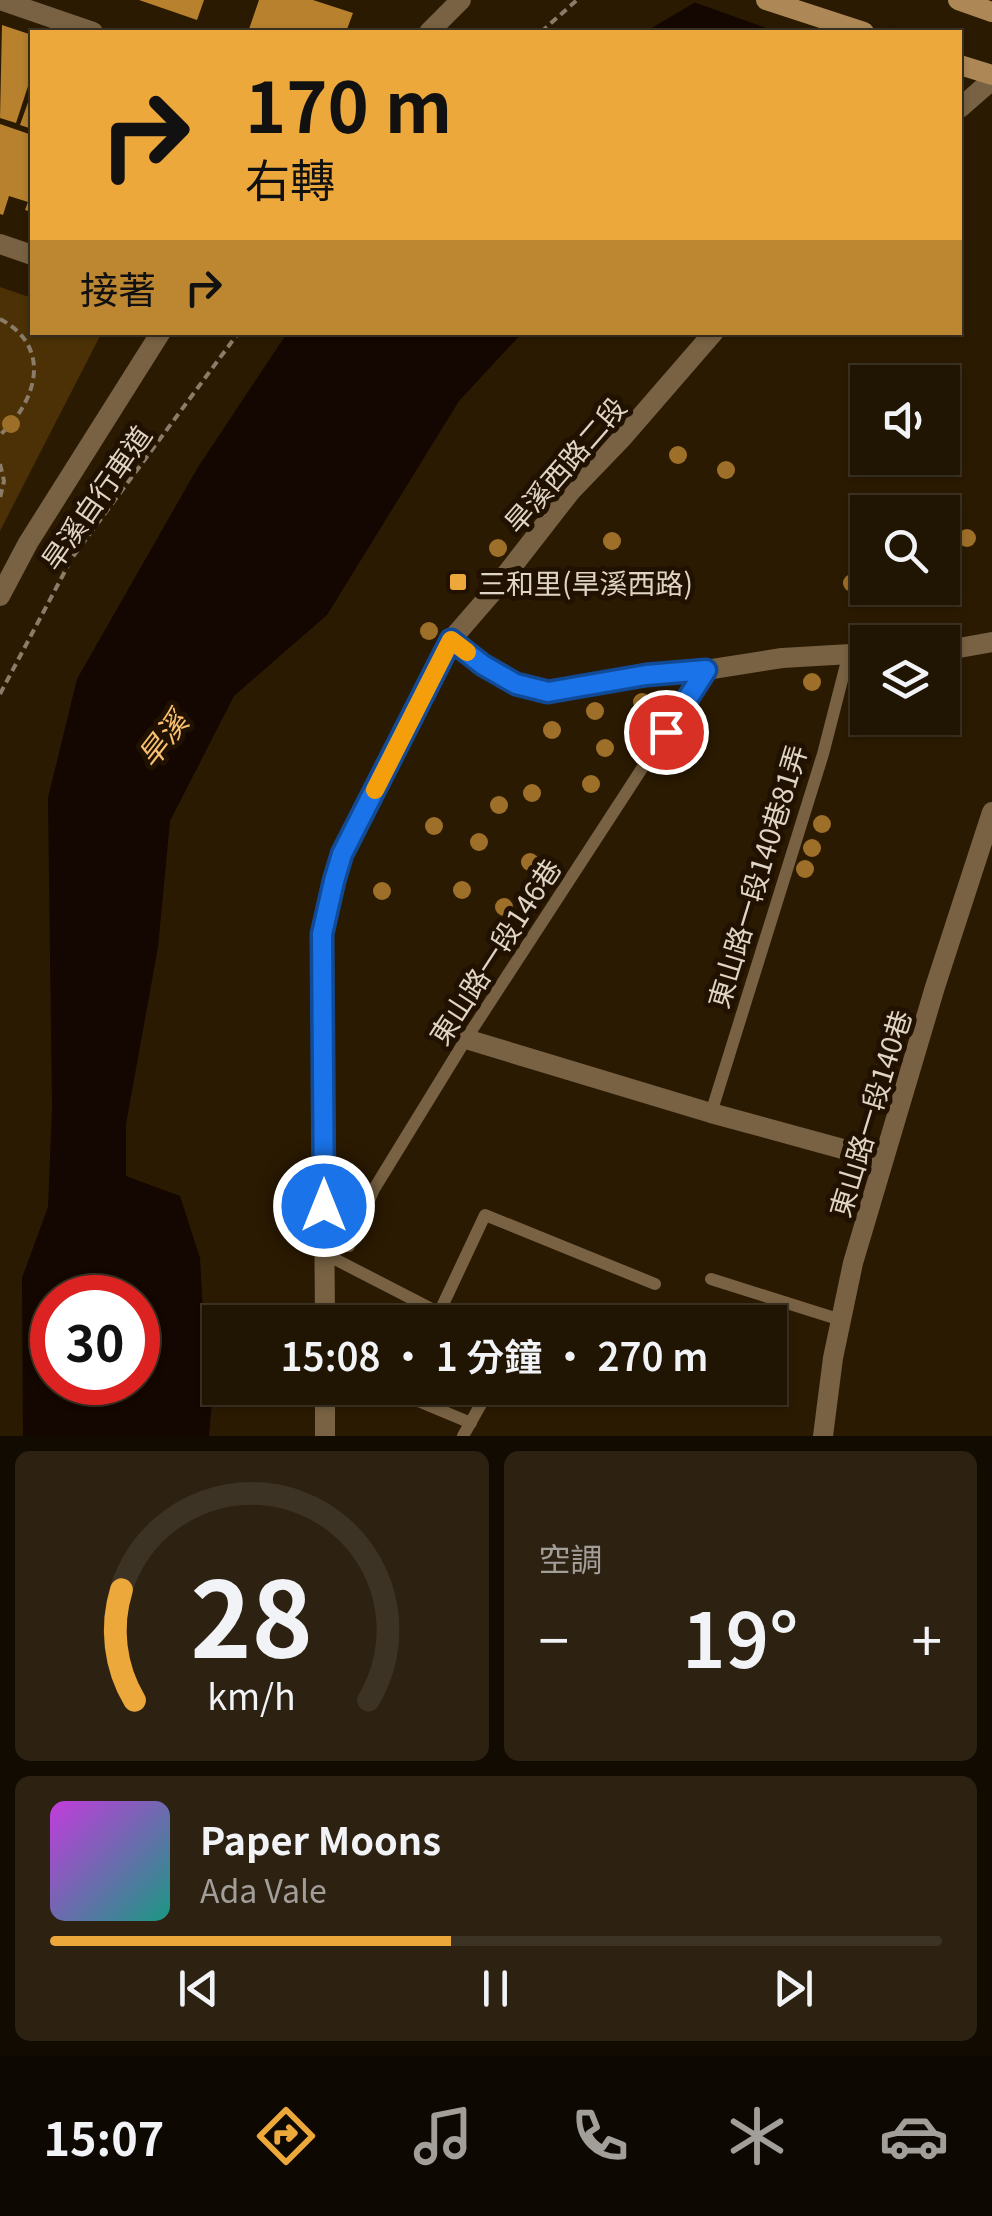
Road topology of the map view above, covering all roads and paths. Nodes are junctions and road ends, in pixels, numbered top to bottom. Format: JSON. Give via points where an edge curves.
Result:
{"nodes":[{"id":1,"x":0,"y":0,"type":"edge"},
{"id":2,"x":461,"y":0,"type":"edge"},
{"id":3,"x":576,"y":0,"type":"edge"},
{"id":4,"x":766,"y":0,"type":"edge"},
{"id":5,"x":958,"y":0,"type":"edge"},
{"id":6,"x":992,"y":12,"type":"edge"},
{"id":7,"x":87,"y":30,"type":"edge"},
{"id":8,"x":431,"y":30,"type":"edge"},
{"id":9,"x":542,"y":30,"type":"edge"},
{"id":10,"x":858,"y":30,"type":"edge"},
{"id":11,"x":962,"y":66,"type":"edge"},
{"id":12,"x":992,"y":78,"type":"edge"},
{"id":13,"x":962,"y":106,"type":"edge"},
{"id":14,"x":0,"y":244,"type":"edge"},
{"id":15,"x":30,"y":254,"type":"edge"},
{"id":16,"x":0,"y":319,"type":"edge"},
{"id":17,"x":159,"y":335,"type":"edge"},
{"id":18,"x":237,"y":335,"type":"edge"},
{"id":19,"x":711,"y":335,"type":"edge"},
{"id":20,"x":0,"y":434,"type":"edge"},
{"id":21,"x":0,"y":464,"type":"edge"},
{"id":22,"x":0,"y":498,"type":"edge"},
{"id":23,"x":0,"y":596,"type":"edge"},
{"id":24,"x":451,"y":640,"type":"junction"},
{"id":25,"x":992,"y":642,"type":"edge"},
{"id":26,"x":960,"y":648,"type":"edge"},
{"id":27,"x":850,"y":654,"type":"edge"},
{"id":28,"x":706,"y":670,"type":"junction"},
{"id":29,"x":850,"y":676,"type":"edge"},
{"id":30,"x":0,"y":694,"type":"edge"},
{"id":31,"x":992,"y":812,"type":"edge"},
{"id":32,"x":466,"y":1039,"type":"junction"},
{"id":33,"x":711,"y":1113,"type":"junction"},
{"id":34,"x":883,"y":1160,"type":"junction"},
{"id":35,"x":324,"y":1249,"type":"junction"},
{"id":36,"x":711,"y":1279,"type":"dead end"},
{"id":37,"x":655,"y":1284,"type":"dead end"},
{"id":38,"x":325,"y":1305,"type":"edge"},
{"id":39,"x":424,"y":1305,"type":"edge"},
{"id":40,"x":442,"y":1305,"type":"edge"},
{"id":41,"x":841,"y":1320,"type":"junction"},
{"id":42,"x":325,"y":1405,"type":"edge"},
{"id":43,"x":419,"y":1405,"type":"edge"},
{"id":44,"x":481,"y":1405,"type":"edge"},
{"id":45,"x":467,"y":1430,"type":"edge"},
{"id":46,"x":325,"y":1436,"type":"edge"},
{"id":47,"x":823,"y":1436,"type":"edge"}],
"edges":[{"from":1,"to":7,"type":"street"},
{"from":2,"to":8,"type":"street"},
{"from":3,"to":9,"type":"path"},
{"from":4,"to":10,"type":"main road"},
{"from":5,"to":6,"type":"main road"},
{"from":11,"to":12,"type":"main road"},
{"from":12,"to":13,"type":"street"},
{"from":14,"to":15,"type":"street"},
{"from":16,"to":20,"type":"path","via":[[24,340],[34,385],[20,414]]},
{"from":17,"to":23,"type":"street"},
{"from":18,"to":30,"type":"path","name":"旱溪自行車道","via":[[72,558]]},
{"from":19,"to":24,"type":"street","name":"旱溪西路二段","via":[[571,491]]},
{"from":21,"to":22,"type":"path"},
{"from":24,"to":28,"type":"street","via":[[516,684],[548,692]]},
{"from":24,"to":35,"type":"street","name":"旱溪西路二段","via":[[342,854],[322,934]]},
{"from":25,"to":26,"type":"street"},
{"from":27,"to":28,"type":"street"},
{"from":28,"to":32,"type":"lane","name":"東山路一段146巷"},
{"from":29,"to":33,"type":"lane","name":"東山路一段140巷81弄"},
{"from":31,"to":34,"type":"street","name":"東山路一段140巷"},
{"from":32,"to":33,"type":"street"},
{"from":32,"to":35,"type":"lane","name":"東山路一段146巷","via":[[374,1189],[350,1246]]},
{"from":33,"to":34,"type":"street"},
{"from":34,"to":41,"type":"street","name":"東山路一段140巷"},
{"from":35,"to":38,"type":"street","name":"旱溪西路二段"},
{"from":35,"to":39,"type":"lane"},
{"from":36,"to":41,"type":"lane"},
{"from":37,"to":40,"type":"lane","via":[[485,1215]]},
{"from":41,"to":47,"type":"street","name":"東山路一段140巷"},
{"from":42,"to":46,"type":"street"},
{"from":43,"to":45,"type":"lane"},
{"from":44,"to":45,"type":"lane"}]}
